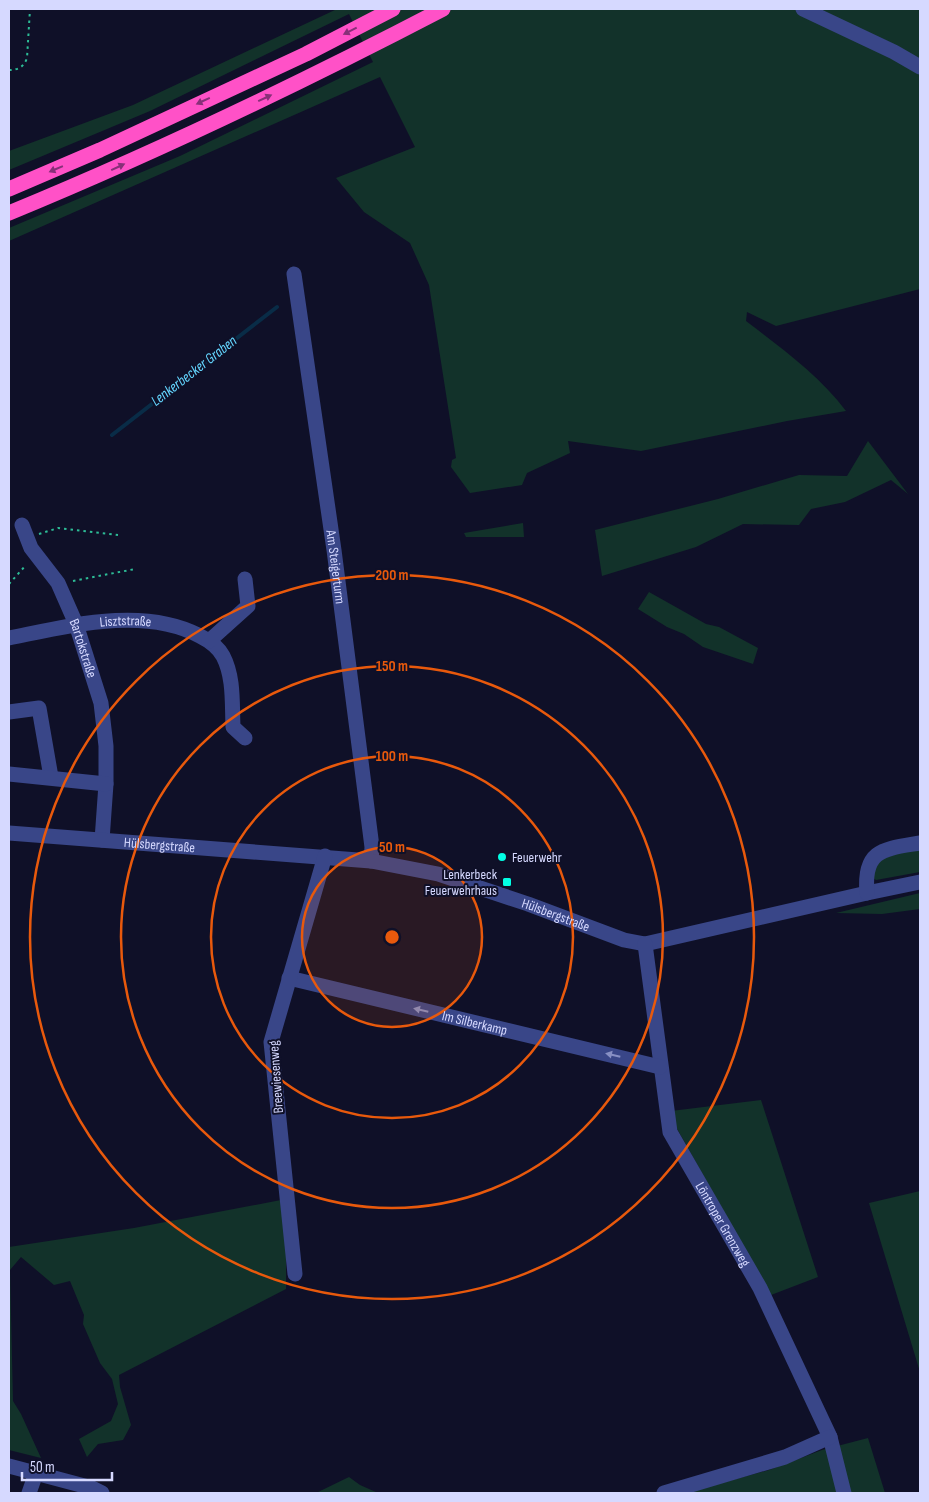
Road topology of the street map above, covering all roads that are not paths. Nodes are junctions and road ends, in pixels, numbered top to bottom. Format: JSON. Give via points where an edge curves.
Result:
{"nodes":[{"id":1,"x":393,"y":9,"type":"edge"},
{"id":2,"x":443,"y":9,"type":"edge"},
{"id":3,"x":803,"y":9,"type":"edge"},
{"id":4,"x":920,"y":67,"type":"edge"},
{"id":5,"x":9,"y":189,"type":"edge"},
{"id":6,"x":9,"y":213,"type":"edge"},
{"id":7,"x":294,"y":274,"type":"dead end"},
{"id":8,"x":25,"y":532,"type":"road end"},
{"id":9,"x":245,"y":579,"type":"dead end"},
{"id":10,"x":76,"y":624,"type":"junction"},
{"id":11,"x":9,"y":638,"type":"edge"},
{"id":12,"x":209,"y":640,"type":"junction"},
{"id":13,"x":9,"y":712,"type":"edge"},
{"id":14,"x":245,"y":738,"type":"dead end"},
{"id":15,"x":9,"y":774,"type":"edge"},
{"id":16,"x":51,"y":778,"type":"junction"},
{"id":17,"x":106,"y":784,"type":"junction"},
{"id":18,"x":9,"y":833,"type":"edge"},
{"id":19,"x":102,"y":840,"type":"junction"},
{"id":20,"x":920,"y":843,"type":"edge"},
{"id":21,"x":325,"y":856,"type":"junction"},
{"id":22,"x":371,"y":861,"type":"junction"},
{"id":23,"x":920,"y":882,"type":"edge"},
{"id":24,"x":867,"y":893,"type":"junction"},
{"id":25,"x":645,"y":944,"type":"junction"},
{"id":26,"x":289,"y":978,"type":"junction"},
{"id":27,"x":660,"y":1067,"type":"junction"},
{"id":28,"x":294,"y":1274,"type":"dead end"},
{"id":29,"x":830,"y":1436,"type":"junction"},
{"id":30,"x":9,"y":1466,"type":"edge"},
{"id":31,"x":36,"y":1473,"type":"junction"},
{"id":32,"x":29,"y":1493,"type":"edge"},
{"id":33,"x":102,"y":1493,"type":"edge"},
{"id":34,"x":664,"y":1493,"type":"edge"},
{"id":35,"x":844,"y":1493,"type":"edge"}],
"edges":[{"from":1,"to":5,"type":"highway","one_way":true,"via":[[306,54]]},
{"from":6,"to":2,"type":"highway","one_way":true,"via":[[107,172],[296,84]]},
{"from":3,"to":4,"type":"street"},
{"from":7,"to":22,"type":"street","name":"Am Steigerturm","via":[[334,550],[372,847]]},
{"from":8,"to":10,"type":"street","name":"Bartokstraße","via":[[36,554],[58,583]]},
{"from":9,"to":12,"type":"street","via":[[248,606]]},
{"from":10,"to":11,"type":"street","name":"Lisztstraße"},
{"from":10,"to":12,"type":"street","name":"Lisztstraße","via":[[131,620],[162,622],[185,628]]},
{"from":10,"to":17,"type":"street","name":"Bartokstraße","via":[[101,703]]},
{"from":12,"to":14,"type":"street","name":"Lisztstraße","via":[[222,654],[230,674],[234,727]]},
{"from":13,"to":16,"type":"street","via":[[39,708]]},
{"from":15,"to":16,"type":"street"},
{"from":16,"to":17,"type":"street"},
{"from":17,"to":19,"type":"street","name":"Bartokstraße"},
{"from":18,"to":19,"type":"street","name":"Hülsbergstraße"},
{"from":19,"to":21,"type":"street","name":"Hülsbergstraße"},
{"from":20,"to":24,"type":"street","via":[[876,855],[868,866]]},
{"from":21,"to":22,"type":"street","name":"Hülsbergstraße"},
{"from":21,"to":26,"type":"street","name":"Breewiesenweg"},
{"from":22,"to":25,"type":"street","name":"Hülsbergstraße","via":[[438,874],[624,940]]},
{"from":23,"to":24,"type":"street","name":"Hülsbergstraße"},
{"from":24,"to":25,"type":"street","name":"Hülsbergstraße"},
{"from":25,"to":27,"type":"street","name":"Löntroper Grenzweg"},
{"from":27,"to":26,"type":"street","name":"Im Silberkamp","one_way":true},
{"from":26,"to":28,"type":"street","name":"Breewiesenweg","via":[[271,1042]]},
{"from":27,"to":29,"type":"street","name":"Löntroper Grenzweg","via":[[670,1132],[760,1288]]},
{"from":29,"to":34,"type":"street","via":[[785,1457]]},
{"from":29,"to":35,"type":"street","name":"Löntroper Grenzweg"},
{"from":30,"to":31,"type":"street"},
{"from":31,"to":32,"type":"street"},
{"from":31,"to":33,"type":"street"}]}
